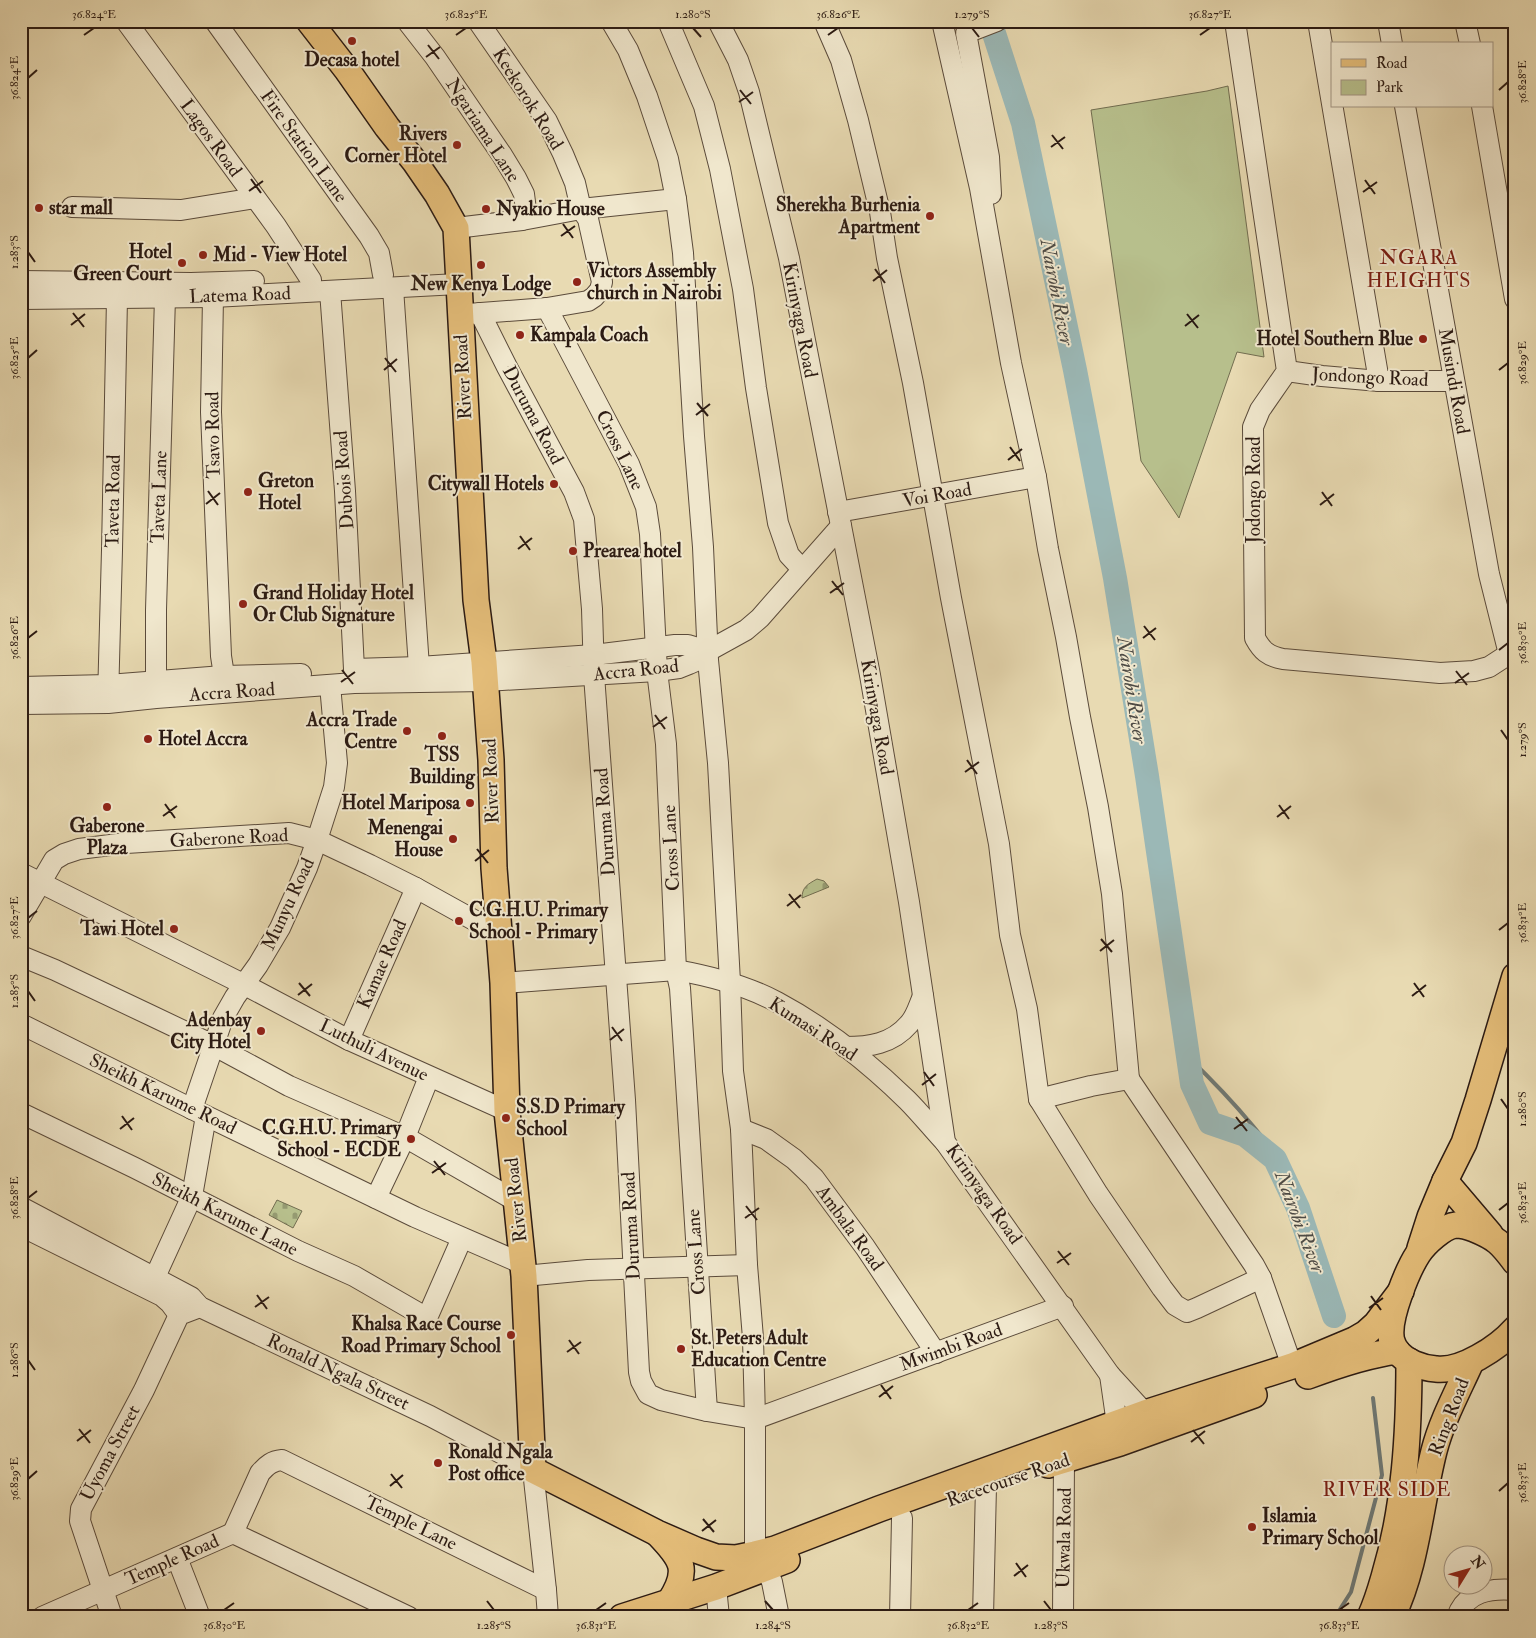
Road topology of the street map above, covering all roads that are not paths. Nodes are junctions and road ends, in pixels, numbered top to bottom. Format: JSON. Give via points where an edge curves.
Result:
{"nodes":[{"id":1,"x":126,"y":21,"type":"edge"},
{"id":2,"x":215,"y":21,"type":"edge"},
{"id":3,"x":309,"y":21,"type":"edge"},
{"id":4,"x":407,"y":21,"type":"edge"},
{"id":5,"x":478,"y":21,"type":"edge"},
{"id":6,"x":611,"y":21,"type":"edge"},
{"id":7,"x":668,"y":21,"type":"edge"},
{"id":8,"x":718,"y":21,"type":"edge"},
{"id":9,"x":824,"y":21,"type":"edge"},
{"id":10,"x":942,"y":21,"type":"edge"},
{"id":11,"x":997,"y":21,"type":"edge"},
{"id":12,"x":1235,"y":21,"type":"edge"},
{"id":13,"x":1318,"y":21,"type":"edge"},
{"id":14,"x":1388,"y":21,"type":"edge"},
{"id":15,"x":1465,"y":21,"type":"edge"},
{"id":16,"x":1392,"y":42,"type":"edge"},
{"id":17,"x":1470,"y":42,"type":"edge"},
{"id":18,"x":1331,"y":98,"type":"edge"},
{"id":19,"x":1333,"y":108,"type":"edge"},
{"id":20,"x":1405,"y":108,"type":"edge"},
{"id":21,"x":1482,"y":108,"type":"edge"},
{"id":22,"x":255,"y":198,"type":"junction"},
{"id":23,"x":676,"y":199,"type":"junction"},
{"id":24,"x":72,"y":207,"type":"dead end"},
{"id":25,"x":581,"y":209,"type":"junction"},
{"id":26,"x":522,"y":220,"type":"junction"},
{"id":27,"x":456,"y":228,"type":"junction"},
{"id":28,"x":991,"y":253,"type":"junction"},
{"id":29,"x":458,"y":279,"type":"junction"},
{"id":30,"x":311,"y":280,"type":"junction"},
{"id":31,"x":21,"y":281,"type":"edge"},
{"id":32,"x":388,"y":282,"type":"junction"},
{"id":33,"x":336,"y":287,"type":"junction"},
{"id":34,"x":258,"y":288,"type":"junction"},
{"id":35,"x":164,"y":297,"type":"junction"},
{"id":36,"x":214,"y":297,"type":"junction"},
{"id":37,"x":116,"y":298,"type":"junction"},
{"id":38,"x":21,"y":299,"type":"edge"},
{"id":39,"x":1515,"y":299,"type":"edge"},
{"id":40,"x":547,"y":308,"type":"junction"},
{"id":41,"x":470,"y":314,"type":"junction"},
{"id":42,"x":1287,"y":371,"type":"junction"},
{"id":43,"x":1379,"y":381,"type":"junction"},
{"id":44,"x":1454,"y":381,"type":"junction"},
{"id":45,"x":1036,"y":478,"type":"junction"},
{"id":46,"x":934,"y":496,"type":"junction"},
{"id":47,"x":839,"y":519,"type":"junction"},
{"id":48,"x":802,"y":569,"type":"junction"},
{"id":49,"x":657,"y":646,"type":"junction"},
{"id":50,"x":708,"y":651,"type":"junction"},
{"id":51,"x":1512,"y":654,"type":"edge"},
{"id":52,"x":594,"y":655,"type":"junction"},
{"id":53,"x":419,"y":667,"type":"junction"},
{"id":54,"x":354,"y":669,"type":"junction"},
{"id":55,"x":657,"y":671,"type":"junction"},
{"id":56,"x":485,"y":672,"type":"junction"},
{"id":57,"x":594,"y":675,"type":"junction"},
{"id":58,"x":225,"y":684,"type":"junction"},
{"id":59,"x":330,"y":685,"type":"junction"},
{"id":60,"x":21,"y":687,"type":"edge"},
{"id":61,"x":157,"y":690,"type":"junction"},
{"id":62,"x":108,"y":694,"type":"junction"},
{"id":63,"x":21,"y":704,"type":"edge"},
{"id":64,"x":317,"y":840,"type":"junction"},
{"id":65,"x":21,"y":873,"type":"edge"},
{"id":66,"x":40,"y":882,"type":"junction"},
{"id":67,"x":416,"y":888,"type":"junction"},
{"id":68,"x":21,"y":916,"type":"edge"},
{"id":69,"x":499,"y":934,"type":"junction"},
{"id":70,"x":21,"y":956,"type":"edge"},
{"id":71,"x":676,"y":970,"type":"junction"},
{"id":72,"x":615,"y":974,"type":"junction"},
{"id":73,"x":1515,"y":976,"type":"edge"},
{"id":74,"x":730,"y":982,"type":"junction"},
{"id":75,"x":502,"y":983,"type":"junction"},
{"id":76,"x":243,"y":984,"type":"junction"},
{"id":77,"x":923,"y":996,"type":"junction"},
{"id":78,"x":21,"y":1024,"type":"edge"},
{"id":79,"x":349,"y":1040,"type":"junction"},
{"id":80,"x":213,"y":1046,"type":"junction"},
{"id":81,"x":844,"y":1047,"type":"junction"},
{"id":82,"x":428,"y":1077,"type":"junction"},
{"id":83,"x":1129,"y":1080,"type":"junction"},
{"id":84,"x":1038,"y":1099,"type":"junction"},
{"id":85,"x":507,"y":1111,"type":"junction"},
{"id":86,"x":21,"y":1113,"type":"edge"},
{"id":87,"x":199,"y":1113,"type":"junction"},
{"id":88,"x":741,"y":1129,"type":"junction"},
{"id":89,"x":405,"y":1137,"type":"junction"},
{"id":90,"x":945,"y":1142,"type":"junction"},
{"id":91,"x":1445,"y":1181,"type":"junction"},
{"id":92,"x":192,"y":1196,"type":"junction"},
{"id":93,"x":376,"y":1198,"type":"junction"},
{"id":94,"x":516,"y":1201,"type":"junction"},
{"id":95,"x":21,"y":1207,"type":"edge"},
{"id":96,"x":21,"y":1226,"type":"edge"},
{"id":97,"x":1492,"y":1236,"type":"junction"},
{"id":98,"x":462,"y":1238,"type":"junction"},
{"id":99,"x":1418,"y":1253,"type":"junction"},
{"id":100,"x":1515,"y":1262,"type":"edge"},
{"id":101,"x":748,"y":1265,"type":"junction"},
{"id":102,"x":697,"y":1266,"type":"junction"},
{"id":103,"x":633,"y":1269,"type":"junction"},
{"id":104,"x":524,"y":1270,"type":"junction"},
{"id":105,"x":155,"y":1277,"type":"junction"},
{"id":106,"x":1261,"y":1278,"type":"junction"},
{"id":107,"x":1401,"y":1291,"type":"junction"},
{"id":108,"x":1063,"y":1306,"type":"junction"},
{"id":109,"x":200,"y":1307,"type":"junction"},
{"id":110,"x":179,"y":1316,"type":"junction"},
{"id":111,"x":1515,"y":1329,"type":"edge"},
{"id":112,"x":1504,"y":1346,"type":"edge"},
{"id":113,"x":936,"y":1353,"type":"junction"},
{"id":114,"x":1403,"y":1356,"type":"junction"},
{"id":115,"x":1471,"y":1362,"type":"junction"},
{"id":116,"x":1292,"y":1366,"type":"junction"},
{"id":117,"x":1110,"y":1375,"type":"junction"},
{"id":118,"x":707,"y":1411,"type":"junction"},
{"id":119,"x":755,"y":1419,"type":"junction"},
{"id":120,"x":1152,"y":1421,"type":"junction"},
{"id":121,"x":1118,"y":1433,"type":"junction"},
{"id":122,"x":1064,"y":1460,"type":"junction"},
{"id":123,"x":533,"y":1470,"type":"junction"},
{"id":124,"x":986,"y":1486,"type":"junction"},
{"id":125,"x":902,"y":1518,"type":"junction"},
{"id":126,"x":233,"y":1533,"type":"junction"},
{"id":127,"x":657,"y":1533,"type":"junction"},
{"id":128,"x":716,"y":1557,"type":"joint"},
{"id":129,"x":177,"y":1558,"type":"junction"},
{"id":130,"x":760,"y":1561,"type":"junction"},
{"id":131,"x":716,"y":1587,"type":"junction"},
{"id":132,"x":546,"y":1590,"type":"junction"},
{"id":133,"x":1515,"y":1590,"type":"edge"},
{"id":134,"x":103,"y":1591,"type":"junction"},
{"id":135,"x":670,"y":1601,"type":"junction"},
{"id":136,"x":898,"y":1616,"type":"edge"},
{"id":137,"x":42,"y":1617,"type":"edge"},
{"id":138,"x":112,"y":1617,"type":"edge"},
{"id":139,"x":200,"y":1617,"type":"edge"},
{"id":140,"x":409,"y":1617,"type":"edge"},
{"id":141,"x":548,"y":1617,"type":"edge"},
{"id":142,"x":622,"y":1617,"type":"edge"},
{"id":143,"x":719,"y":1617,"type":"edge"},
{"id":144,"x":779,"y":1617,"type":"edge"},
{"id":145,"x":983,"y":1617,"type":"edge"},
{"id":146,"x":1063,"y":1617,"type":"edge"},
{"id":147,"x":1370,"y":1617,"type":"edge"},
{"id":148,"x":1392,"y":1617,"type":"edge"},
{"id":149,"x":1457,"y":1617,"type":"edge"}],
"edges":[{"from":1,"to":22,"type":"street","name":"Lagos Road"},
{"from":2,"to":32,"type":"street","name":"Fire Station Lane","via":[[369,236]]},
{"from":3,"to":27,"type":"main road","name":"River Road","via":[[386,127],[416,162]]},
{"from":4,"to":26,"type":"street","name":"Ngariama Lane","via":[[516,178],[524,194],[526,210]]},
{"from":5,"to":25,"type":"street","name":"Keekorok Road","via":[[547,121],[575,183]]},
{"from":6,"to":23,"type":"street","via":[[628,50],[647,96],[668,159]]},
{"from":7,"to":48,"type":"street","via":[[704,106],[720,169],[743,289],[778,522],[789,555]]},
{"from":8,"to":47,"type":"street","name":"Kirinyaga Road","via":[[738,60],[760,135],[789,258]]},
{"from":9,"to":46,"type":"street","via":[[858,120],[880,212]]},
{"from":10,"to":28,"type":"street","via":[[980,188]]},
{"from":11,"to":28,"type":"street","via":[[966,33],[989,157]]},
{"from":12,"to":42,"type":"street"},
{"from":13,"to":18,"type":"street"},
{"from":14,"to":16,"type":"street"},
{"from":15,"to":17,"type":"street"},
{"from":19,"to":43,"type":"street"},
{"from":20,"to":44,"type":"street","name":"Musindi Road"},
{"from":21,"to":39,"type":"street"},
{"from":22,"to":24,"type":"street","via":[[182,210]]},
{"from":22,"to":30,"type":"street","name":"Lagos Road"},
{"from":23,"to":25,"type":"street"},
{"from":23,"to":50,"type":"street"},
{"from":25,"to":26,"type":"street"},
{"from":25,"to":40,"type":"street","name":"Keekorok Road","via":[[588,219],[600,268],[600,290],[588,301]]},
{"from":26,"to":27,"type":"street"},
{"from":27,"to":29,"type":"main road","name":"River Road"},
{"from":28,"to":45,"type":"street"},
{"from":29,"to":32,"type":"street","name":"Latema Road"},
{"from":29,"to":41,"type":"main road","name":"River Road"},
{"from":30,"to":33,"type":"street","name":"Latema Road"},
{"from":30,"to":34,"type":"street","name":"Latema Road"},
{"from":31,"to":34,"type":"street","name":"Latema Road","via":[[191,283]]},
{"from":32,"to":33,"type":"street","name":"Latema Road"},
{"from":32,"to":53,"type":"street","name":"Fire Station Lane"},
{"from":33,"to":34,"type":"street","name":"Latema Road"},
{"from":33,"to":54,"type":"street","name":"Dubois Road"},
{"from":34,"to":36,"type":"street","name":"Latema Road"},
{"from":35,"to":36,"type":"street","name":"Latema Road"},
{"from":35,"to":37,"type":"street","name":"Latema Road"},
{"from":35,"to":61,"type":"street","name":"Taveta Lane"},
{"from":36,"to":58,"type":"street","name":"Tsavo Road","via":[[211,412],[221,656]]},
{"from":37,"to":38,"type":"street","name":"Latema Road"},
{"from":37,"to":62,"type":"street","name":"Taveta Road"},
{"from":40,"to":41,"type":"street","name":"Keekorok Road"},
{"from":40,"to":49,"type":"street","name":"Cross Lane","via":[[621,449],[646,507]]},
{"from":41,"to":52,"type":"street","name":"Duruma Road","via":[[507,367],[562,467],[584,519]]},
{"from":41,"to":56,"type":"main road","name":"River Road","via":[[476,600]]},
{"from":42,"to":43,"type":"street","name":"Jondongo Road"},
{"from":42,"to":51,"type":"street","name":"Jodongo Road","via":[[1260,410],[1253,427],[1255,638],[1261,649],[1270,657],[1283,659],[1440,673],[1474,671]]},
{"from":43,"to":44,"type":"street","name":"Jondongo Road"},
{"from":44,"to":51,"type":"street","name":"Musindi Road","via":[[1489,574]]},
{"from":45,"to":46,"type":"street","name":"Voi Road"},
{"from":45,"to":83,"type":"street","via":[[1112,894]]},
{"from":46,"to":47,"type":"street","name":"Voi Road"},
{"from":46,"to":84,"type":"street","via":[[999,844],[1010,935],[1026,1009]]},
{"from":47,"to":48,"type":"street"},
{"from":47,"to":77,"type":"street","name":"Kirinyaga Road","via":[[885,760]]},
{"from":48,"to":50,"type":"street","via":[[760,618],[746,630]]},
{"from":49,"to":50,"type":"street","name":"Accra Road","via":[[688,645]]},
{"from":49,"to":52,"type":"street","name":"Accra Road"},
{"from":49,"to":55,"type":"street","name":"Cross Lane"},
{"from":50,"to":55,"type":"street","name":"Accra Road","via":[[698,660],[679,668]]},
{"from":50,"to":74,"type":"street","via":[[718,763]]},
{"from":52,"to":56,"type":"street","name":"Accra Road"},
{"from":52,"to":57,"type":"street","name":"Duruma Road"},
{"from":53,"to":54,"type":"street","name":"Accra Road"},
{"from":53,"to":56,"type":"street","name":"Accra Road"},
{"from":54,"to":58,"type":"street","name":"Accra Road"},
{"from":55,"to":57,"type":"street","name":"Accra Road"},
{"from":55,"to":71,"type":"street","name":"Cross Lane","via":[[666,744]]},
{"from":56,"to":57,"type":"street","name":"Accra Road"},
{"from":56,"to":59,"type":"street","name":"Accra Road"},
{"from":56,"to":69,"type":"main road","name":"River Road"},
{"from":57,"to":72,"type":"street","name":"Duruma Road"},
{"from":58,"to":59,"type":"street","name":"Accra Road"},
{"from":58,"to":61,"type":"street","name":"Accra Road"},
{"from":59,"to":64,"type":"street","name":"Munyu Road","via":[[337,763],[334,786]]},
{"from":60,"to":62,"type":"street","name":"Accra Road"},
{"from":61,"to":62,"type":"street","name":"Accra Road"},
{"from":62,"to":63,"type":"street","name":"Accra Road"},
{"from":64,"to":66,"type":"street","name":"Gaberone Road","via":[[289,833],[79,849],[54,860]]},
{"from":64,"to":67,"type":"street","name":"Gaberone Road"},
{"from":64,"to":76,"type":"street","name":"Munyu Road","via":[[280,928]]},
{"from":65,"to":66,"type":"street"},
{"from":66,"to":68,"type":"street","name":"Gaberone Road"},
{"from":66,"to":76,"type":"street"},
{"from":67,"to":69,"type":"street","name":"Gaberone Road"},
{"from":67,"to":79,"type":"street","name":"Kamae Road"},
{"from":69,"to":75,"type":"main road","name":"River Road"},
{"from":70,"to":80,"type":"street"},
{"from":71,"to":72,"type":"street","name":"Kumasi Road"},
{"from":71,"to":74,"type":"street","name":"Kumasi Road"},
{"from":71,"to":102,"type":"street","name":"Cross Lane","via":[[680,988]]},
{"from":72,"to":75,"type":"street","name":"Kumasi Road"},
{"from":72,"to":103,"type":"street","name":"Duruma Road"},
{"from":73,"to":91,"type":"main road","via":[[1464,1142]]},
{"from":74,"to":81,"type":"street","name":"Kumasi Road","via":[[776,1002]]},
{"from":74,"to":88,"type":"street","via":[[733,1071]]},
{"from":75,"to":85,"type":"main road","name":"River Road"},
{"from":76,"to":79,"type":"street","name":"Luthuli Avenue"},
{"from":76,"to":80,"type":"street","name":"Munyu Road","via":[[223,1018]]},
{"from":77,"to":81,"type":"street","via":[[910,1024],[885,1043]]},
{"from":77,"to":90,"type":"street","name":"Kirinyaga Road"},
{"from":78,"to":87,"type":"street","name":"Sheikh Karume Road"},
{"from":79,"to":82,"type":"street","name":"Luthuli Avenue"},
{"from":80,"to":87,"type":"street","name":"Munyu Road"},
{"from":80,"to":89,"type":"street","via":[[289,1086]]},
{"from":81,"to":90,"type":"street","name":"Kumasi Road","via":[[908,1100]]},
{"from":82,"to":85,"type":"street","name":"Luthuli Avenue"},
{"from":82,"to":89,"type":"street"},
{"from":83,"to":84,"type":"street"},
{"from":83,"to":106,"type":"street"},
{"from":84,"to":106,"type":"street","via":[[1098,1194],[1175,1305],[1187,1312]]},
{"from":85,"to":94,"type":"main road","name":"River Road"},
{"from":86,"to":92,"type":"street","name":"Sheikh Karume Lane"},
{"from":87,"to":92,"type":"street","name":"Munyu Road"},
{"from":87,"to":93,"type":"street","name":"Sheikh Karume Road"},
{"from":88,"to":101,"type":"street"},
{"from":88,"to":113,"type":"street","name":"Ambala Road","via":[[766,1139],[814,1178]]},
{"from":89,"to":93,"type":"street"},
{"from":89,"to":94,"type":"street"},
{"from":90,"to":108,"type":"street","name":"Kirinyaga Road"},
{"from":91,"to":97,"type":"main road"},
{"from":91,"to":99,"type":"main road"},
{"from":92,"to":98,"type":"street","name":"Sheikh Karume Lane","via":[[354,1276],[427,1318]]},
{"from":92,"to":105,"type":"street","name":"Munyu Road"},
{"from":93,"to":98,"type":"street","name":"Sheikh Karume Road"},
{"from":94,"to":104,"type":"main road","name":"River Road"},
{"from":95,"to":105,"type":"street","name":"Ronald Ngala Street"},
{"from":96,"to":110,"type":"street","via":[[162,1296]]},
{"from":97,"to":99,"type":"main road","via":[[1456,1225],[1442,1229]]},
{"from":97,"to":100,"type":"main road"},
{"from":98,"to":104,"type":"street","name":"Sheikh Karume Road"},
{"from":99,"to":107,"type":"main road"},
{"from":101,"to":102,"type":"street","name":"Sheikh Karume Road"},
{"from":101,"to":119,"type":"street"},
{"from":102,"to":103,"type":"street","name":"Sheikh Karume Road"},
{"from":102,"to":118,"type":"street","name":"Cross Lane"},
{"from":103,"to":104,"type":"street","name":"Sheikh Karume Road"},
{"from":103,"to":118,"type":"street","name":"Duruma Road","via":[[640,1372],[644,1387],[648,1394],[660,1400]]},
{"from":104,"to":123,"type":"main road","name":"River Road"},
{"from":105,"to":109,"type":"street","name":"Ronald Ngala Street","via":[[191,1297]]},
{"from":106,"to":116,"type":"street"},
{"from":107,"to":114,"type":"main road","name":"Ring Road","via":[[1391,1337]]},
{"from":107,"to":116,"type":"main road","name":"Racecourse Road","via":[[1366,1332]]},
{"from":108,"to":113,"type":"street","name":"Mwimbi Road"},
{"from":108,"to":117,"type":"street","name":"Kirinyaga Road"},
{"from":109,"to":110,"type":"street"},
{"from":109,"to":123,"type":"street","name":"Ronald Ngala Street","via":[[430,1416]]},
{"from":110,"to":134,"type":"street","name":"Uyoma Street","via":[[81,1509],[80,1521]]},
{"from":111,"to":112,"type":"main road"},
{"from":112,"to":115,"type":"main road"},
{"from":113,"to":119,"type":"street","name":"Mwimbi Road"},
{"from":114,"to":115,"type":"main road","via":[[1423,1368],[1446,1370]]},
{"from":114,"to":120,"type":"main road","name":"Racecourse Road","via":[[1381,1353]]},
{"from":114,"to":147,"type":"main road","name":"Ring Road","via":[[1408,1429],[1398,1514],[1392,1550]]},
{"from":115,"to":148,"type":"main road","name":"Ring Road","via":[[1435,1449],[1415,1548]]},
{"from":116,"to":120,"type":"main road","name":"Racecourse Road"},
{"from":117,"to":120,"type":"street","name":"Kirinyaga Road"},
{"from":117,"to":121,"type":"street"},
{"from":118,"to":119,"type":"street","name":"Duruma Road"},
{"from":119,"to":130,"type":"street"},
{"from":120,"to":121,"type":"main road","name":"Racecourse Road"},
{"from":121,"to":122,"type":"main road","name":"Racecourse Road"},
{"from":121,"to":130,"type":"main road","name":"Racecourse Road","via":[[879,1509],[775,1549]]},
{"from":122,"to":124,"type":"main road","name":"Racecourse Road"},
{"from":122,"to":146,"type":"street","name":"Ukwala Road"},
{"from":123,"to":127,"type":"main road","name":"Ronald Ngala Street"},
{"from":123,"to":132,"type":"street","name":"River Road"},
{"from":124,"to":125,"type":"main road","name":"Racecourse Road"},
{"from":124,"to":145,"type":"street"},
{"from":125,"to":130,"type":"main road","name":"Racecourse Road","via":[[838,1540]]},
{"from":125,"to":136,"type":"street"},
{"from":126,"to":129,"type":"street","name":"Temple Road"},
{"from":126,"to":132,"type":"street","name":"Temple Lane","via":[[260,1473],[267,1465],[282,1460]]},
{"from":126,"to":140,"type":"street","name":"Temple Road"},
{"from":127,"to":128,"type":"main road","name":"Ronald Ngala Street"},
{"from":127,"to":135,"type":"main road","name":"Ronald Ngala Street","via":[[680,1562],[680,1586]]},
{"from":128,"to":130,"type":"main road","name":"Racecourse Road"},
{"from":129,"to":134,"type":"street","name":"Temple Road"},
{"from":129,"to":139,"type":"street"},
{"from":130,"to":131,"type":"main road","name":"Racecourse Road"},
{"from":130,"to":144,"type":"street","via":[[772,1582]]},
{"from":131,"to":135,"type":"main road","name":"Racecourse Road"},
{"from":131,"to":143,"type":"street"},
{"from":132,"to":141,"type":"street","name":"River Road"},
{"from":133,"to":149,"type":"street","via":[[1484,1590],[1468,1599]]},
{"from":134,"to":137,"type":"street","name":"Temple Road"},
{"from":134,"to":138,"type":"street","name":"Uyoma Street"},
{"from":135,"to":142,"type":"main road","name":"Racecourse Road"}]}
